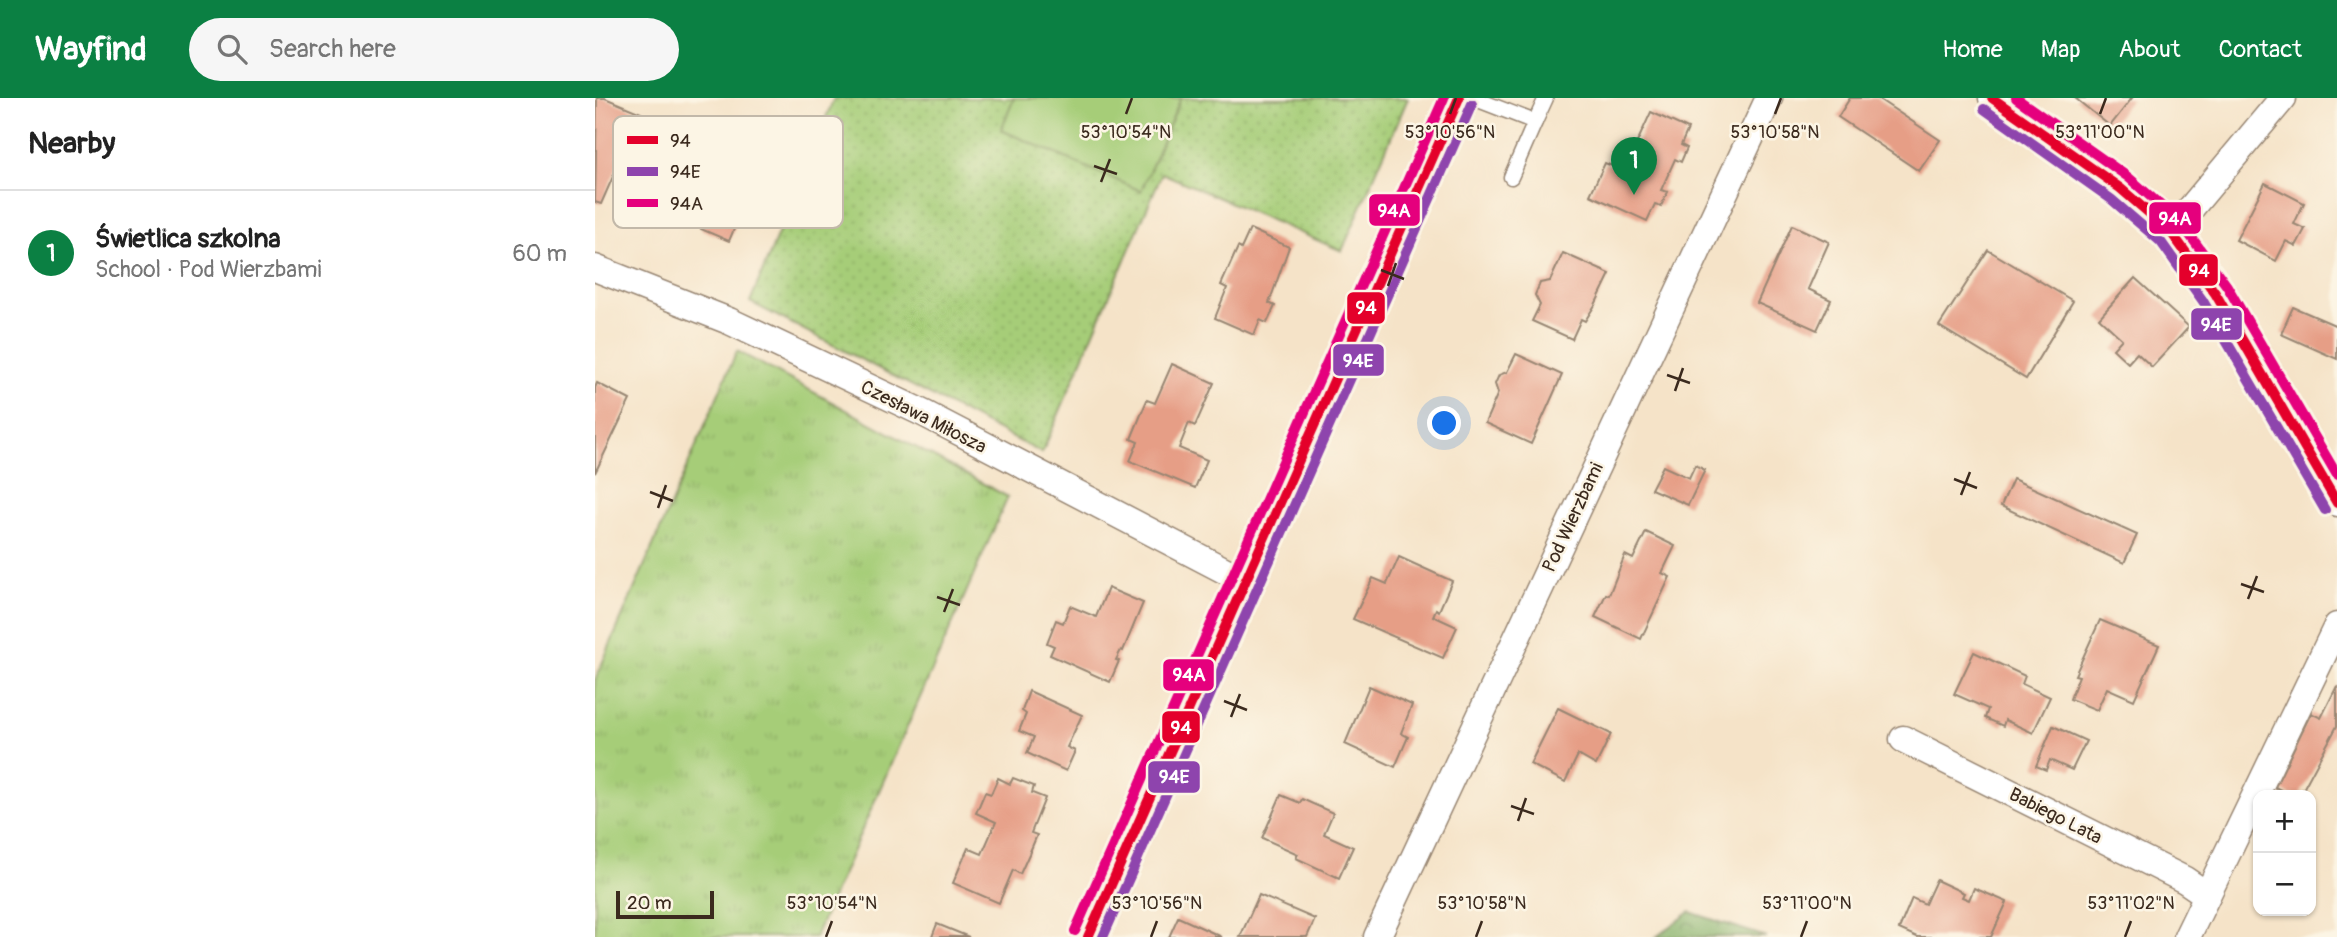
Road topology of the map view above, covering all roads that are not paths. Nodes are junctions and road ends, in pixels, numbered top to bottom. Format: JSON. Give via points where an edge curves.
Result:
{"nodes":[{"id":1,"x":1459,"y":98,"type":"edge"},
{"id":2,"x":1473,"y":98,"type":"edge"},
{"id":3,"x":1546,"y":98,"type":"edge"},
{"id":4,"x":1769,"y":98,"type":"edge"},
{"id":5,"x":1992,"y":98,"type":"edge"},
{"id":6,"x":2283,"y":98,"type":"edge"},
{"id":7,"x":1535,"y":122,"type":"junction"},
{"id":8,"x":1511,"y":177,"type":"dead end"},
{"id":9,"x":2171,"y":233,"type":"junction"},
{"id":10,"x":595,"y":268,"type":"edge"},
{"id":11,"x":2337,"y":503,"type":"edge"},
{"id":12,"x":1245,"y":581,"type":"junction"},
{"id":13,"x":2337,"y":626,"type":"edge"},
{"id":14,"x":1903,"y":739,"type":"dead end"},
{"id":15,"x":2207,"y":895,"type":"junction"},
{"id":16,"x":1088,"y":937,"type":"edge"},
{"id":17,"x":1377,"y":937,"type":"edge"},
{"id":18,"x":2187,"y":937,"type":"edge"}],
"edges":[{"from":1,"to":12,"type":"street"},
{"from":2,"to":7,"type":"lane"},
{"from":3,"to":7,"type":"lane"},
{"from":4,"to":17,"type":"street","name":"Pod Wierzbami"},
{"from":5,"to":9,"type":"street","via":[[2120,188]]},
{"from":6,"to":9,"type":"street"},
{"from":7,"to":8,"type":"lane"},
{"from":9,"to":11,"type":"street","via":[[2215,293]]},
{"from":10,"to":12,"type":"street","name":"Czesława Miłosza","via":[[729,321],[925,414]]},
{"from":12,"to":16,"type":"street"},
{"from":13,"to":15,"type":"street"},
{"from":14,"to":15,"type":"street","name":"Babiego Lata"},
{"from":15,"to":18,"type":"street"}]}
